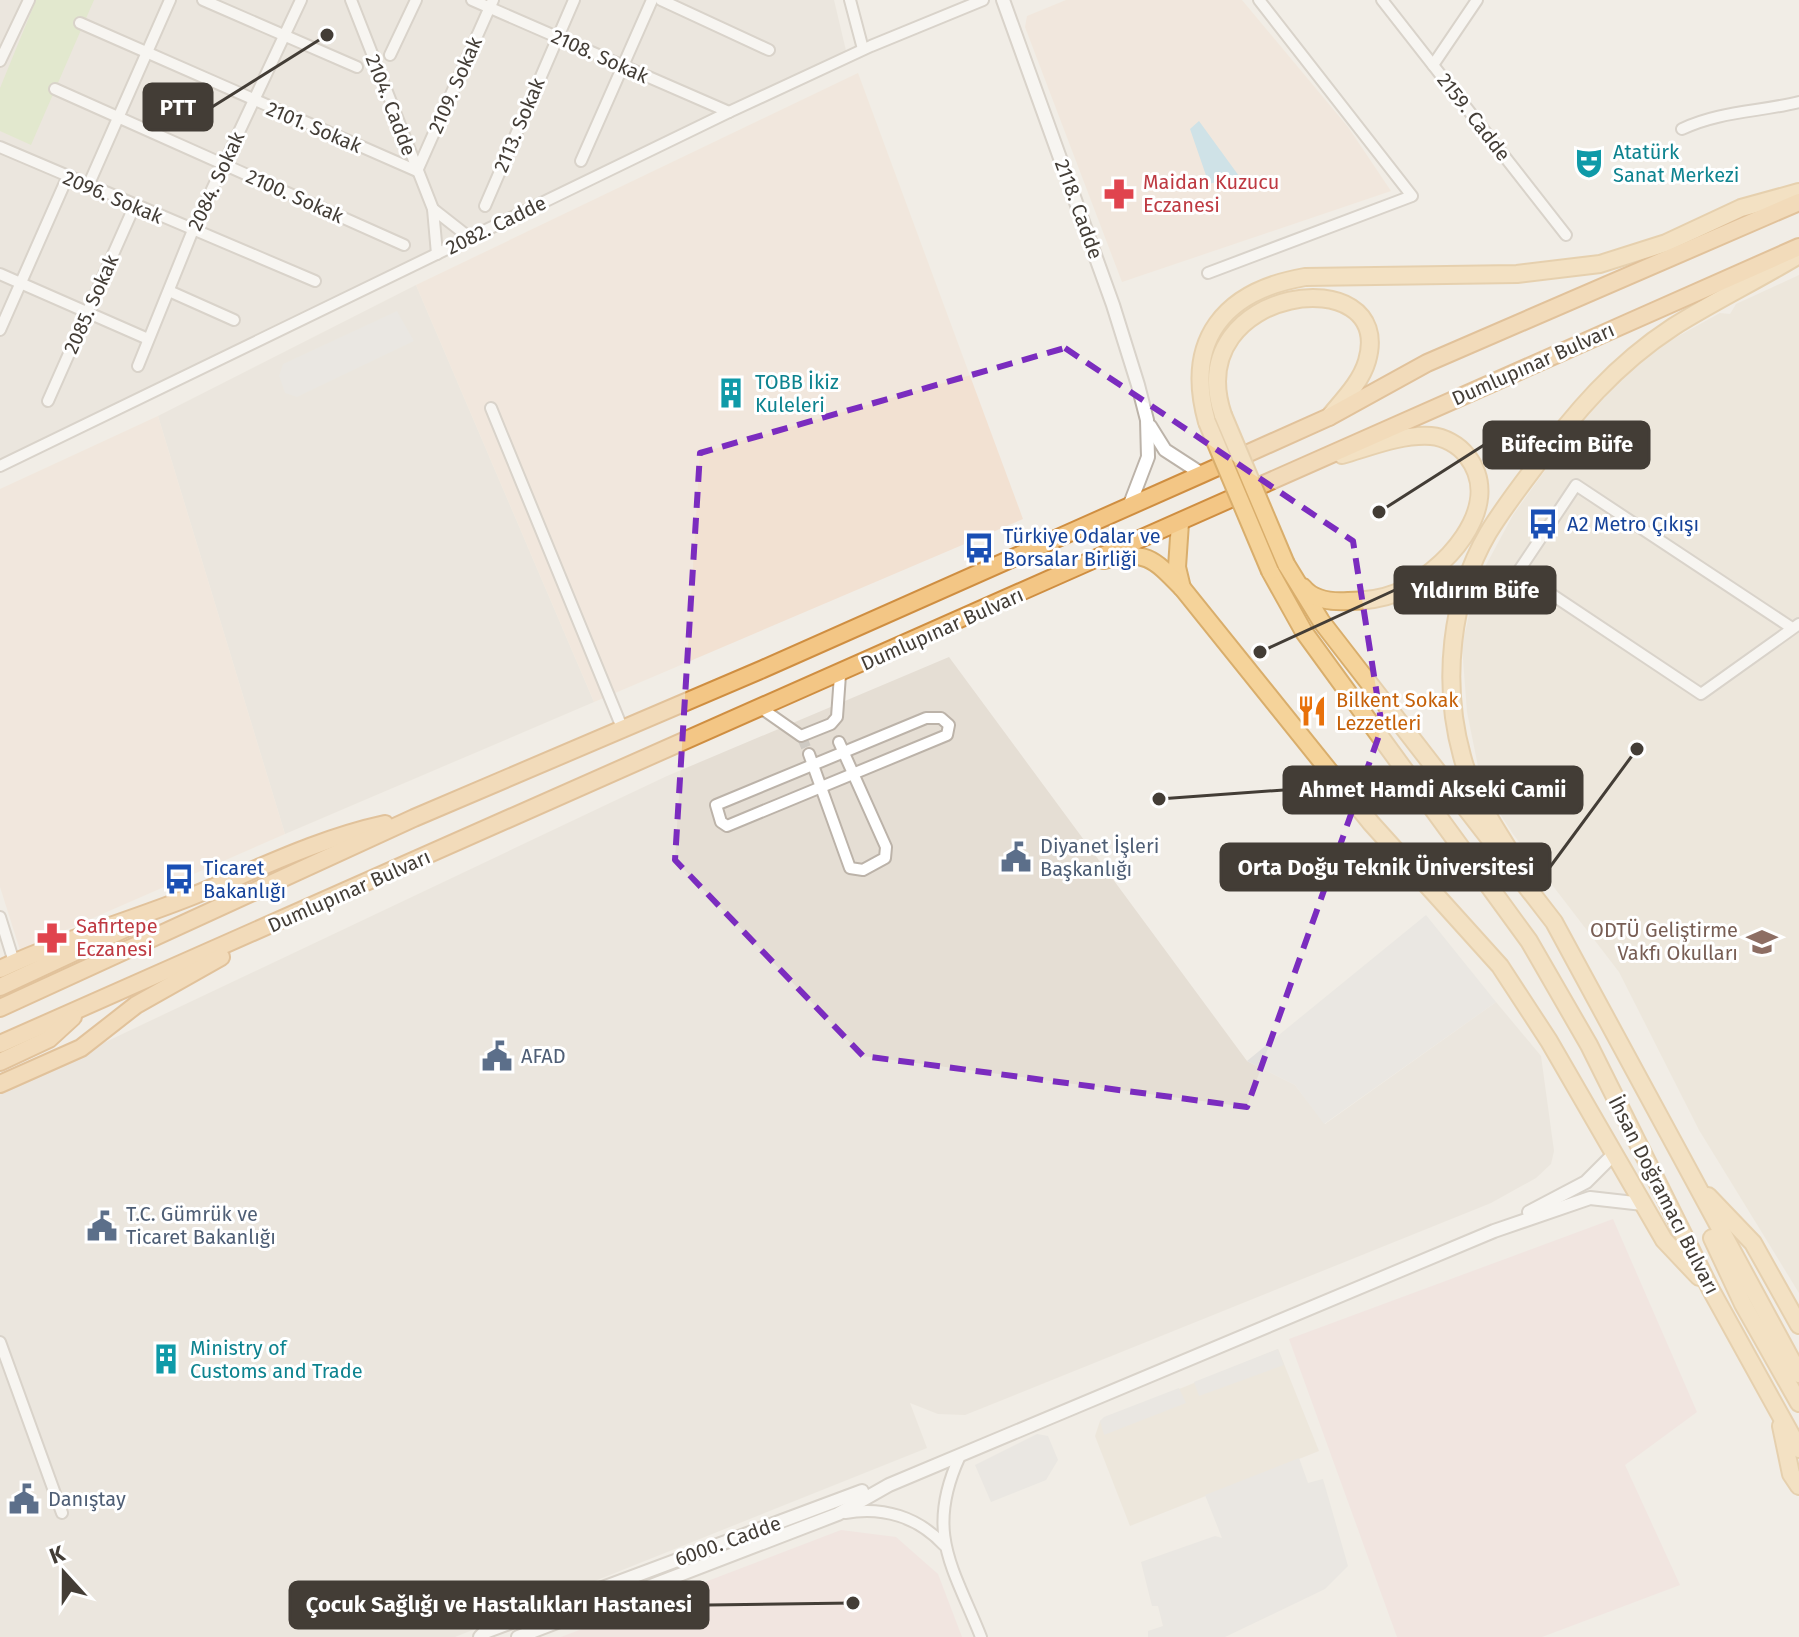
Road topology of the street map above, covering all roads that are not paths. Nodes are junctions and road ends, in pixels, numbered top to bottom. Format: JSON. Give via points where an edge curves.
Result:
{"nodes":[{"id":1,"x":29,"y":0,"type":"edge"},
{"id":2,"x":170,"y":0,"type":"edge"},
{"id":3,"x":203,"y":0,"type":"edge"},
{"id":4,"x":301,"y":0,"type":"edge"},
{"id":5,"x":351,"y":0,"type":"edge"},
{"id":6,"x":416,"y":0,"type":"edge"},
{"id":7,"x":472,"y":0,"type":"edge"},
{"id":8,"x":574,"y":0,"type":"edge"},
{"id":9,"x":652,"y":0,"type":"edge"},
{"id":10,"x":661,"y":0,"type":"edge"},
{"id":11,"x":850,"y":0,"type":"edge"},
{"id":12,"x":983,"y":0,"type":"edge"},
{"id":13,"x":1003,"y":0,"type":"edge"},
{"id":14,"x":1259,"y":0,"type":"edge"},
{"id":15,"x":1382,"y":0,"type":"edge"},
{"id":16,"x":1477,"y":0,"type":"edge"},
{"id":17,"x":491,"y":4,"type":"edge"},
{"id":18,"x":80,"y":23,"type":"dead end"},
{"id":19,"x":284,"y":35,"type":"junction"},
{"id":20,"x":558,"y":37,"type":"junction"},
{"id":21,"x":863,"y":49,"type":"junction"},
{"id":22,"x":769,"y":50,"type":"dead end"},
{"id":23,"x":146,"y":54,"type":"junction"},
{"id":24,"x":390,"y":55,"type":"dead end"},
{"id":25,"x":0,"y":61,"type":"edge"},
{"id":26,"x":1433,"y":65,"type":"junction"},
{"id":27,"x":623,"y":66,"type":"junction"},
{"id":28,"x":357,"y":67,"type":"dead end"},
{"id":29,"x":55,"y":89,"type":"dead end"},
{"id":30,"x":254,"y":102,"type":"junction"},
{"id":31,"x":1799,"y":102,"type":"edge"},
{"id":32,"x":729,"y":112,"type":"junction"},
{"id":33,"x":117,"y":120,"type":"junction"},
{"id":34,"x":1682,"y":129,"type":"dead end"},
{"id":35,"x":0,"y":147,"type":"edge"},
{"id":36,"x":581,"y":161,"type":"dead end"},
{"id":37,"x":223,"y":164,"type":"junction"},
{"id":38,"x":417,"y":171,"type":"junction"},
{"id":39,"x":67,"y":178,"type":"junction"},
{"id":40,"x":88,"y":186,"type":"junction"},
{"id":41,"x":1799,"y":192,"type":"edge"},
{"id":42,"x":1799,"y":202,"type":"edge"},
{"id":43,"x":485,"y":206,"type":"dead end"},
{"id":44,"x":134,"y":207,"type":"junction"},
{"id":45,"x":433,"y":209,"type":"junction"},
{"id":46,"x":193,"y":230,"type":"junction"},
{"id":47,"x":1566,"y":235,"type":"dead end"},
{"id":48,"x":470,"y":238,"type":"junction"},
{"id":49,"x":404,"y":245,"type":"dead end"},
{"id":50,"x":1799,"y":247,"type":"edge"},
{"id":51,"x":437,"y":254,"type":"junction"},
{"id":52,"x":1799,"y":255,"type":"edge"},
{"id":53,"x":1208,"y":273,"type":"dead end"},
{"id":54,"x":0,"y":274,"type":"edge"},
{"id":55,"x":315,"y":281,"type":"dead end"},
{"id":56,"x":20,"y":283,"type":"junction"},
{"id":57,"x":169,"y":291,"type":"junction"},
{"id":58,"x":87,"y":312,"type":"junction"},
{"id":59,"x":234,"y":320,"type":"dead end"},
{"id":60,"x":0,"y":330,"type":"edge"},
{"id":61,"x":148,"y":339,"type":"junction"},
{"id":62,"x":138,"y":366,"type":"dead end"},
{"id":63,"x":48,"y":401,"type":"dead end"},
{"id":64,"x":491,"y":408,"type":"dead end"},
{"id":65,"x":1329,"y":417,"type":"junction"},
{"id":66,"x":1215,"y":419,"type":"junction"},
{"id":67,"x":1147,"y":420,"type":"junction"},
{"id":68,"x":0,"y":464,"type":"edge"},
{"id":69,"x":1306,"y":466,"type":"junction"},
{"id":70,"x":1202,"y":474,"type":"junction"},
{"id":71,"x":1130,"y":504,"type":"junction"},
{"id":72,"x":1180,"y":523,"type":"junction"},
{"id":73,"x":1278,"y":567,"type":"junction"},
{"id":74,"x":1074,"y":569,"type":"junction"},
{"id":75,"x":1183,"y":589,"type":"junction"},
{"id":76,"x":1795,"y":626,"type":"edge"},
{"id":77,"x":840,"y":675,"type":"junction"},
{"id":78,"x":761,"y":708,"type":"junction"},
{"id":79,"x":623,"y":730,"type":"junction"},
{"id":80,"x":842,"y":747,"type":"junction"},
{"id":81,"x":811,"y":760,"type":"junction"},
{"id":82,"x":853,"y":774,"type":"junction"},
{"id":83,"x":821,"y":787,"type":"junction"},
{"id":84,"x":414,"y":818,"type":"junction"},
{"id":85,"x":187,"y":898,"type":"junction"},
{"id":86,"x":0,"y":917,"type":"edge"},
{"id":87,"x":1554,"y":922,"type":"junction"},
{"id":88,"x":271,"y":927,"type":"junction"},
{"id":89,"x":7,"y":966,"type":"edge"},
{"id":90,"x":0,"y":987,"type":"edge"},
{"id":91,"x":83,"y":1007,"type":"junction"},
{"id":92,"x":0,"y":1008,"type":"edge"},
{"id":93,"x":0,"y":1044,"type":"edge"},
{"id":94,"x":1630,"y":1059,"type":"junction"},
{"id":95,"x":0,"y":1062,"type":"edge"},
{"id":96,"x":0,"y":1084,"type":"edge"},
{"id":97,"x":1615,"y":1153,"type":"junction"},
{"id":98,"x":1693,"y":1179,"type":"junction"},
{"id":99,"x":1643,"y":1204,"type":"junction"},
{"id":100,"x":1494,"y":1231,"type":"junction"},
{"id":101,"x":1711,"y":1290,"type":"junction"},
{"id":102,"x":1799,"y":1325,"type":"edge"},
{"id":103,"x":0,"y":1342,"type":"edge"},
{"id":104,"x":1799,"y":1374,"type":"edge"},
{"id":105,"x":1799,"y":1403,"type":"edge"},
{"id":106,"x":1777,"y":1409,"type":"junction"},
{"id":107,"x":1799,"y":1449,"type":"edge"},
{"id":108,"x":959,"y":1458,"type":"junction"},
{"id":109,"x":889,"y":1485,"type":"junction"},
{"id":110,"x":1799,"y":1486,"type":"edge"},
{"id":111,"x":62,"y":1513,"type":"dead end"},
{"id":112,"x":838,"y":1514,"type":"junction"},
{"id":113,"x":944,"y":1545,"type":"junction"},
{"id":114,"x":480,"y":1637,"type":"edge"},
{"id":115,"x":518,"y":1637,"type":"edge"},
{"id":116,"x":981,"y":1637,"type":"edge"}],
"edges":[{"from":1,"to":25,"type":"street"},
{"from":2,"to":23,"type":"street"},
{"from":3,"to":19,"type":"street"},
{"from":4,"to":19,"type":"street","name":"2084. Sokak"},
{"from":5,"to":38,"type":"street","name":"2104. Cadde"},
{"from":6,"to":24,"type":"street"},
{"from":7,"to":17,"type":"street","name":"2108. Sokak"},
{"from":8,"to":20,"type":"street","name":"2113. Sokak"},
{"from":9,"to":27,"type":"street"},
{"from":10,"to":22,"type":"street"},
{"from":11,"to":21,"type":"street"},
{"from":12,"to":21,"type":"street","name":"2082. Cadde"},
{"from":13,"to":67,"type":"street","name":"2118. Cadde","via":[[1113,305]]},
{"from":14,"to":53,"type":"street","via":[[1412,196]]},
{"from":15,"to":26,"type":"street","name":"2159. Cadde"},
{"from":16,"to":26,"type":"street"},
{"from":17,"to":20,"type":"street","name":"2108. Sokak"},
{"from":17,"to":38,"type":"street","name":"2109. Sokak"},
{"from":18,"to":23,"type":"street","name":"2101. Sokak"},
{"from":19,"to":28,"type":"street"},
{"from":19,"to":30,"type":"street","name":"2084. Sokak"},
{"from":20,"to":27,"type":"street","name":"2108. Sokak"},
{"from":20,"to":43,"type":"street","name":"2113. Sokak"},
{"from":21,"to":32,"type":"street","name":"2082. Cadde"},
{"from":23,"to":30,"type":"street","name":"2101. Sokak"},
{"from":23,"to":33,"type":"street"},
{"from":26,"to":47,"type":"street","name":"2159. Cadde"},
{"from":27,"to":32,"type":"street","name":"2108. Sokak"},
{"from":27,"to":36,"type":"street"},
{"from":29,"to":33,"type":"street","name":"2100. Sokak"},
{"from":30,"to":37,"type":"street","name":"2084. Sokak"},
{"from":30,"to":38,"type":"street","name":"2101. Sokak"},
{"from":31,"to":34,"type":"street","via":[[1726,113]]},
{"from":32,"to":48,"type":"street","name":"2082. Cadde"},
{"from":33,"to":37,"type":"street","name":"2100. Sokak"},
{"from":33,"to":40,"type":"street"},
{"from":35,"to":39,"type":"street","name":"2096. Sokak"},
{"from":37,"to":46,"type":"street","name":"2084. Sokak"},
{"from":37,"to":49,"type":"street","name":"2100. Sokak"},
{"from":38,"to":45,"type":"street","name":"2104. Cadde"},
{"from":39,"to":40,"type":"street","name":"2096. Sokak"},
{"from":39,"to":56,"type":"street"},
{"from":40,"to":44,"type":"street","name":"2096. Sokak"},
{"from":41,"to":66,"type":"main road","via":[[1741,208],[1666,243],[1600,264],[1517,274],[1305,277],[1277,282],[1240,301],[1211,333],[1200,361],[1198,389]]},
{"from":42,"to":65,"type":"highway","name":"Dumlupınar Bulvarı","via":[[1427,363]]},
{"from":44,"to":46,"type":"street","name":"2096. Sokak"},
{"from":44,"to":58,"type":"street","name":"2085. Sokak"},
{"from":45,"to":48,"type":"street","name":"2104. Cadde"},
{"from":45,"to":51,"type":"street","name":"2104. Cadde"},
{"from":46,"to":55,"type":"street","name":"2096. Sokak"},
{"from":46,"to":57,"type":"street","name":"2084. Sokak"},
{"from":48,"to":51,"type":"street","name":"2082. Cadde"},
{"from":50,"to":69,"type":"highway","name":"Dumlupınar Bulvarı"},
{"from":51,"to":68,"type":"street","name":"2082. Cadde"},
{"from":52,"to":87,"type":"main road","via":[[1672,327],[1606,380],[1563,427],[1500,516],[1468,580],[1453,636],[1452,693],[1461,755],[1494,827]]},
{"from":54,"to":56,"type":"street"},
{"from":56,"to":58,"type":"street"},
{"from":56,"to":60,"type":"street"},
{"from":57,"to":59,"type":"street"},
{"from":57,"to":61,"type":"street","name":"2084. Sokak"},
{"from":58,"to":61,"type":"street"},
{"from":58,"to":63,"type":"street","name":"2085. Sokak"},
{"from":61,"to":62,"type":"street","name":"2084. Sokak"},
{"from":64,"to":79,"type":"street"},
{"from":65,"to":66,"type":"main road","via":[[1363,369],[1369,331],[1359,312],[1340,300],[1297,298],[1275,302],[1248,317],[1225,348],[1217,375]]},
{"from":65,"to":70,"type":"highway","name":"Dumlupınar Bulvarı"},
{"from":66,"to":73,"type":"main road","bridge":true},
{"from":67,"to":70,"type":"street","via":[[1165,450]]},
{"from":67,"to":71,"type":"street","via":[[1145,472]]},
{"from":69,"to":72,"type":"highway","name":"Dumlupınar Bulvarı"},
{"from":69,"to":73,"type":"main road","via":[[1399,439],[1435,436],[1465,452],[1477,474],[1480,497],[1465,535],[1450,554],[1434,571],[1397,593],[1353,601],[1322,599]]},
{"from":70,"to":71,"type":"highway","name":"Dumlupınar Bulvarı"},
{"from":71,"to":79,"type":"highway","name":"Dumlupınar Bulvarı"},
{"from":72,"to":74,"type":"highway","name":"Dumlupınar Bulvarı"},
{"from":72,"to":75,"type":"main road","via":[[1177,567]]},
{"from":73,"to":87,"type":"main road","name":"İhsan Doğramacı Bulvarı"},
{"from":73,"to":101,"type":"main road","name":"İhsan Doğramacı Bulvarı","via":[[1304,632],[1529,941],[1589,1045]]},
{"from":74,"to":75,"type":"main road","via":[[1130,553],[1158,563]]},
{"from":74,"to":77,"type":"highway","name":"Dumlupınar Bulvarı"},
{"from":75,"to":97,"type":"main road","via":[[1371,823],[1500,966]]},
{"from":76,"to":76,"type":"street","via":[[1701,694],[1518,572],[1576,485]]},
{"from":77,"to":78,"type":"highway","name":"Dumlupınar Bulvarı"},
{"from":77,"to":78,"type":"street","via":[[832,725],[802,737]]},
{"from":78,"to":88,"type":"highway","name":"Dumlupınar Bulvarı"},
{"from":79,"to":84,"type":"highway","name":"Dumlupınar Bulvarı"},
{"from":80,"to":81,"type":"street"},
{"from":80,"to":82,"type":"street"},
{"from":80,"to":82,"type":"street","via":[[926,718],[941,718],[949,725],[947,735]]},
{"from":81,"to":83,"type":"street"},
{"from":81,"to":83,"type":"street","via":[[716,805],[721,822],[727,826]]},
{"from":82,"to":83,"type":"street"},
{"from":82,"to":83,"type":"street","via":[[886,847],[885,858],[863,870],[850,868]]},
{"from":84,"to":85,"type":"highway","name":"Dumlupınar Bulvarı","via":[[308,847]]},
{"from":84,"to":92,"type":"highway","name":"Dumlupınar Bulvarı"},
{"from":85,"to":89,"type":"highway","name":"Dumlupınar Bulvarı"},
{"from":85,"to":90,"type":"highway"},
{"from":86,"to":89,"type":"street"},
{"from":87,"to":94,"type":"main road","name":"İhsan Doğramacı Bulvarı"},
{"from":88,"to":91,"type":"highway","name":"Dumlupınar Bulvarı"},
{"from":88,"to":96,"type":"highway","via":[[136,1005],[81,1048]]},
{"from":91,"to":93,"type":"highway","name":"Dumlupınar Bulvarı"},
{"from":91,"to":95,"type":"highway","name":"Dumlupınar Bulvarı","via":[[49,1039]]},
{"from":94,"to":98,"type":"main road","name":"İhsan Doğramacı Bulvarı"},
{"from":94,"to":105,"type":"main road","name":"İhsan Doğramacı Bulvarı","via":[[1743,1304]]},
{"from":97,"to":99,"type":"main road"},
{"from":97,"to":100,"type":"street","via":[[1586,1182]]},
{"from":98,"to":102,"type":"main road","via":[[1753,1243]]},
{"from":98,"to":104,"type":"main road","name":"İhsan Doğramacı Bulvarı"},
{"from":99,"to":100,"type":"street","via":[[1590,1198]]},
{"from":99,"to":101,"type":"main road","via":[[1664,1240]]},
{"from":100,"to":108,"type":"street","name":"6000. Cadde"},
{"from":101,"to":106,"type":"main road","name":"İhsan Doğramacı Bulvarı"},
{"from":103,"to":111,"type":"street"},
{"from":106,"to":107,"type":"main road","name":"İhsan Doğramacı Bulvarı"},
{"from":106,"to":110,"type":"main road","via":[[1791,1474]]},
{"from":108,"to":109,"type":"street","name":"6000. Cadde"},
{"from":108,"to":113,"type":"street","via":[[942,1509]]},
{"from":109,"to":112,"type":"street","name":"6000. Cadde"},
{"from":109,"to":114,"type":"street","name":"6000. Cadde"},
{"from":112,"to":113,"type":"street","via":[[868,1509],[907,1518]]},
{"from":112,"to":115,"type":"street","name":"6000. Cadde"},
{"from":113,"to":116,"type":"street"}]}
